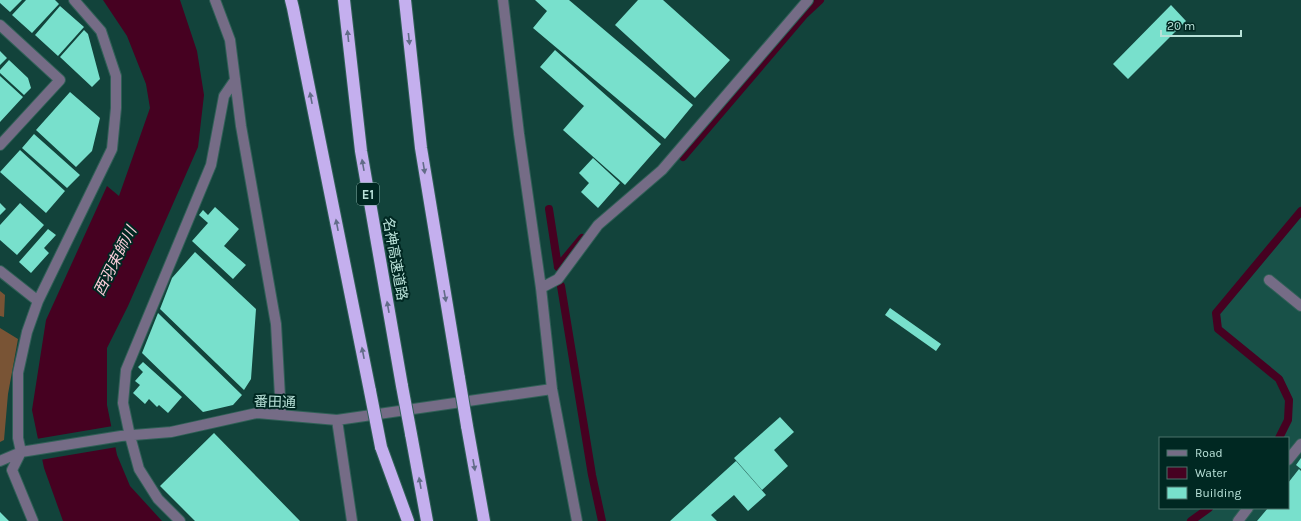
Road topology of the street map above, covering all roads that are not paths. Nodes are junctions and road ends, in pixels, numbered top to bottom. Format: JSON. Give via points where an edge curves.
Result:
{"nodes":[{"id":1,"x":74,"y":0,"type":"edge"},
{"id":2,"x":215,"y":0,"type":"edge"},
{"id":3,"x":291,"y":0,"type":"edge"},
{"id":4,"x":344,"y":0,"type":"edge"},
{"id":5,"x":405,"y":0,"type":"edge"},
{"id":6,"x":504,"y":0,"type":"edge"},
{"id":7,"x":808,"y":0,"type":"edge"},
{"id":8,"x":0,"y":25,"type":"edge"},
{"id":9,"x":235,"y":80,"type":"junction"},
{"id":10,"x":0,"y":145,"type":"edge"},
{"id":11,"x":0,"y":271,"type":"edge"},
{"id":12,"x":1269,"y":280,"type":"dead end"},
{"id":13,"x":541,"y":288,"type":"junction"},
{"id":14,"x":38,"y":301,"type":"junction"},
{"id":15,"x":1301,"y":306,"type":"edge"},
{"id":16,"x":552,"y":389,"type":"junction"},
{"id":17,"x":281,"y":415,"type":"junction"},
{"id":18,"x":337,"y":420,"type":"junction"},
{"id":19,"x":125,"y":436,"type":"junction"},
{"id":20,"x":1301,"y":444,"type":"edge"},
{"id":21,"x":21,"y":452,"type":"junction"},
{"id":22,"x":1289,"y":459,"type":"edge"},
{"id":23,"x":0,"y":461,"type":"edge"},
{"id":24,"x":1247,"y":509,"type":"edge"},
{"id":25,"x":33,"y":521,"type":"edge"},
{"id":26,"x":180,"y":521,"type":"edge"},
{"id":27,"x":352,"y":521,"type":"edge"},
{"id":28,"x":408,"y":521,"type":"edge"},
{"id":29,"x":427,"y":521,"type":"edge"},
{"id":30,"x":484,"y":521,"type":"edge"},
{"id":31,"x":577,"y":521,"type":"edge"},
{"id":32,"x":1238,"y":521,"type":"edge"}],
"edges":[{"from":1,"to":14,"type":"street","via":[[101,31],[116,76],[112,149]]},
{"from":2,"to":9,"type":"street","via":[[230,40]]},
{"from":28,"to":3,"type":"highway","one_way":true,"bridge":true,"via":[[382,447]]},
{"from":29,"to":4,"type":"highway","name":"名神高速道路","number":"E1","one_way":true,"bridge":true,"via":[[361,151]]},
{"from":5,"to":30,"type":"highway","one_way":true,"bridge":true,"via":[[421,148]]},
{"from":6,"to":13,"type":"street"},
{"from":7,"to":13,"type":"street","via":[[662,170],[598,225],[558,279]]},
{"from":8,"to":10,"type":"street","via":[[60,80]]},
{"from":9,"to":17,"type":"street","via":[[276,324]]},
{"from":9,"to":19,"type":"street","via":[[224,96],[211,165],[126,370],[123,403]]},
{"from":11,"to":14,"type":"street"},
{"from":12,"to":15,"type":"street"},
{"from":13,"to":16,"type":"street"},
{"from":14,"to":21,"type":"street","via":[[27,332],[18,372],[18,438]]},
{"from":16,"to":18,"type":"street","name":"番田通"},
{"from":16,"to":31,"type":"street"},
{"from":17,"to":18,"type":"street","name":"番田通"},
{"from":17,"to":19,"type":"street","name":"番田通","via":[[257,414],[171,432]]},
{"from":18,"to":27,"type":"street"},
{"from":19,"to":21,"type":"street","name":"番田通"},
{"from":19,"to":26,"type":"street","via":[[139,469],[158,499]]},
{"from":20,"to":22,"type":"street"},
{"from":21,"to":23,"type":"street","name":"番田通"},
{"from":21,"to":25,"type":"street","via":[[12,470]]},
{"from":24,"to":32,"type":"street"}]}
